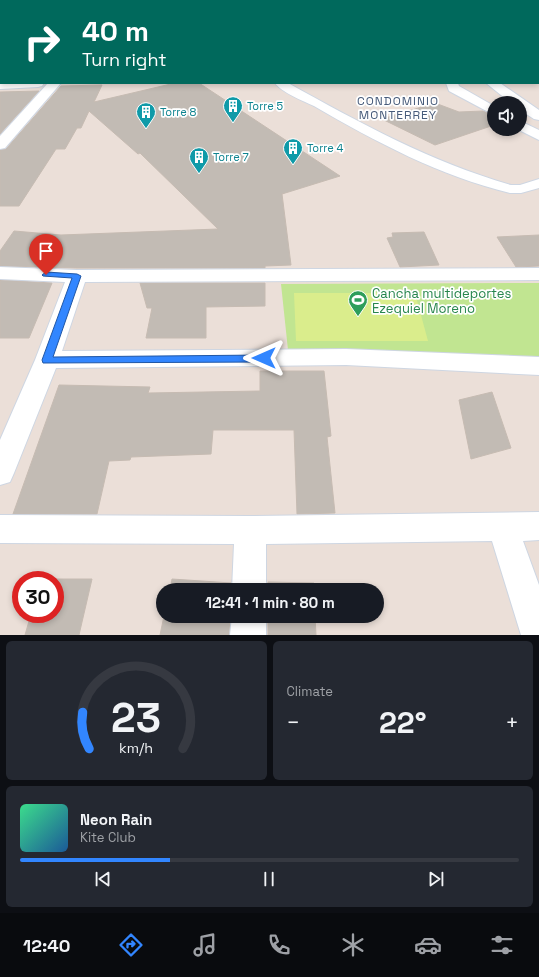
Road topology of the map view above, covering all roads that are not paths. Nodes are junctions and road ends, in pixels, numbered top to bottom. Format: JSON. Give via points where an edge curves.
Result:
{"nodes":[{"id":1,"x":54,"y":84,"type":"edge"},
{"id":2,"x":282,"y":84,"type":"edge"},
{"id":3,"x":452,"y":84,"type":"edge"},
{"id":4,"x":493,"y":84,"type":"edge"},
{"id":5,"x":510,"y":96,"type":"edge"},
{"id":6,"x":487,"y":107,"type":"edge"},
{"id":7,"x":527,"y":108,"type":"edge"},
{"id":8,"x":539,"y":116,"type":"edge"},
{"id":9,"x":527,"y":129,"type":"edge"},
{"id":10,"x":539,"y":136,"type":"edge"},
{"id":11,"x":0,"y":145,"type":"edge"},
{"id":12,"x":539,"y":183,"type":"edge"},
{"id":13,"x":0,"y":273,"type":"edge"},
{"id":14,"x":539,"y":274,"type":"edge"},
{"id":15,"x":77,"y":276,"type":"junction"},
{"id":16,"x":47,"y":360,"type":"junction"},
{"id":17,"x":539,"y":366,"type":"edge"},
{"id":18,"x":0,"y":473,"type":"edge"},
{"id":19,"x":539,"y":526,"type":"edge"},
{"id":20,"x":503,"y":527,"type":"junction"},
{"id":21,"x":0,"y":529,"type":"edge"},
{"id":22,"x":250,"y":530,"type":"junction"},
{"id":23,"x":249,"y":583,"type":"edge"},
{"id":24,"x":249,"y":623,"type":"edge"},
{"id":25,"x":248,"y":635,"type":"edge"},
{"id":26,"x":539,"y":635,"type":"edge"}],
"edges":[{"from":1,"to":11,"type":"street"},
{"from":2,"to":12,"type":"lane","via":[[395,147],[432,164],[510,189],[521,189]]},
{"from":3,"to":6,"type":"street","via":[[453,88]]},
{"from":4,"to":5,"type":"street"},
{"from":7,"to":8,"type":"street"},
{"from":9,"to":10,"type":"street"},
{"from":13,"to":15,"type":"street"},
{"from":14,"to":15,"type":"street"},
{"from":15,"to":16,"type":"street"},
{"from":16,"to":17,"type":"street","via":[[346,357]]},
{"from":16,"to":18,"type":"street"},
{"from":19,"to":20,"type":"street"},
{"from":20,"to":22,"type":"street"},
{"from":20,"to":26,"type":"street"},
{"from":21,"to":22,"type":"street"},
{"from":22,"to":23,"type":"street"},
{"from":24,"to":25,"type":"street"}]}
